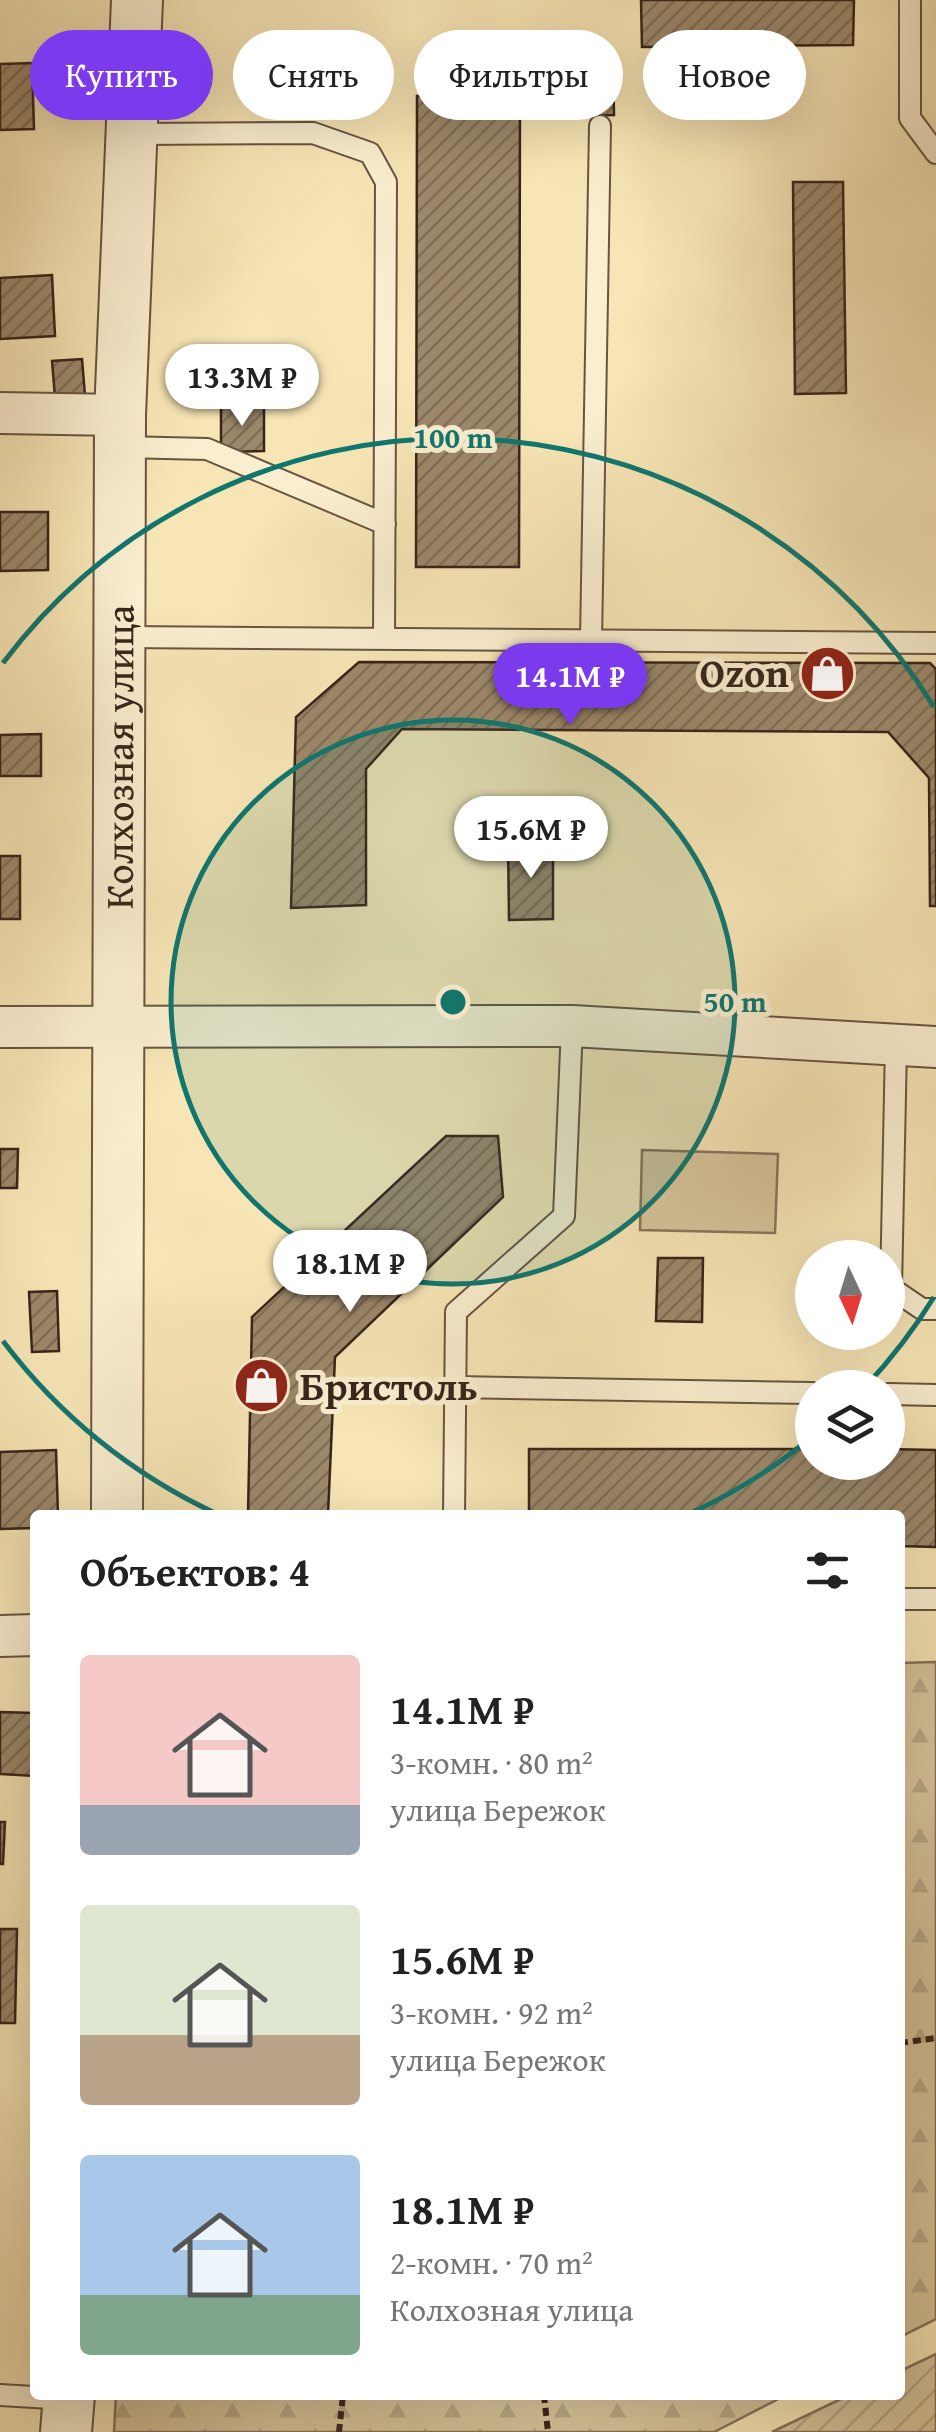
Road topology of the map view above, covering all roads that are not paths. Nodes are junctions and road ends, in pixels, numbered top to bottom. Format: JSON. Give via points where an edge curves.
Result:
{"nodes":[{"id":1,"x":136,"y":0,"type":"edge"},
{"id":2,"x":910,"y":0,"type":"edge"},
{"id":3,"x":600,"y":126,"type":"dead end"},
{"id":4,"x":132,"y":134,"type":"junction"},
{"id":5,"x":936,"y":153,"type":"edge"},
{"id":6,"x":0,"y":414,"type":"edge"},
{"id":7,"x":120,"y":431,"type":"junction"},
{"id":8,"x":384,"y":524,"type":"junction"},
{"id":9,"x":120,"y":637,"type":"junction"},
{"id":10,"x":384,"y":639,"type":"junction"},
{"id":11,"x":591,"y":640,"type":"junction"},
{"id":12,"x":936,"y":643,"type":"edge"},
{"id":13,"x":120,"y":1026,"type":"junction"},
{"id":14,"x":572,"y":1026,"type":"junction"},
{"id":15,"x":0,"y":1027,"type":"edge"},
{"id":16,"x":896,"y":1044,"type":"junction"},
{"id":17,"x":936,"y":1047,"type":"edge"},
{"id":18,"x":936,"y":1309,"type":"edge"},
{"id":19,"x":455,"y":1386,"type":"junction"},
{"id":20,"x":795,"y":1392,"type":"edge"},
{"id":21,"x":905,"y":1394,"type":"edge"},
{"id":22,"x":936,"y":1395,"type":"edge"},
{"id":23,"x":117,"y":1510,"type":"edge"},
{"id":24,"x":454,"y":1510,"type":"edge"},
{"id":25,"x":936,"y":1599,"type":"edge"},
{"id":26,"x":905,"y":1600,"type":"edge"},
{"id":27,"x":30,"y":1635,"type":"edge"},
{"id":28,"x":0,"y":1636,"type":"edge"},
{"id":29,"x":0,"y":2395,"type":"edge"},
{"id":30,"x":68,"y":2409,"type":"edge"}],
"edges":[{"from":1,"to":4,"type":"street","name":"Колхозная улица"},
{"from":2,"to":5,"type":"lane","via":[[910,118]]},
{"from":3,"to":11,"type":"lane"},
{"from":4,"to":7,"type":"street","name":"Колхозная улица"},
{"from":4,"to":8,"type":"lane","via":[[313,133],[370,153],[386,182]]},
{"from":6,"to":7,"type":"street"},
{"from":7,"to":8,"type":"lane","via":[[207,450]]},
{"from":7,"to":9,"type":"street","name":"Колхозная улица"},
{"from":8,"to":10,"type":"lane"},
{"from":9,"to":10,"type":"lane"},
{"from":9,"to":13,"type":"street","name":"Колхозная улица"},
{"from":10,"to":11,"type":"lane"},
{"from":11,"to":12,"type":"lane"},
{"from":13,"to":14,"type":"street"},
{"from":13,"to":15,"type":"street"},
{"from":13,"to":23,"type":"street","name":"Колхозная улица"},
{"from":14,"to":16,"type":"street"},
{"from":14,"to":19,"type":"lane","via":[[564,1216],[456,1312]]},
{"from":16,"to":17,"type":"street"},
{"from":16,"to":18,"type":"lane","via":[[891,1288],[922,1309]]},
{"from":19,"to":20,"type":"lane"},
{"from":19,"to":24,"type":"lane"},
{"from":21,"to":22,"type":"lane"},
{"from":25,"to":26,"type":"lane"},
{"from":27,"to":28,"type":"street"},
{"from":29,"to":30,"type":"lane"}]}
